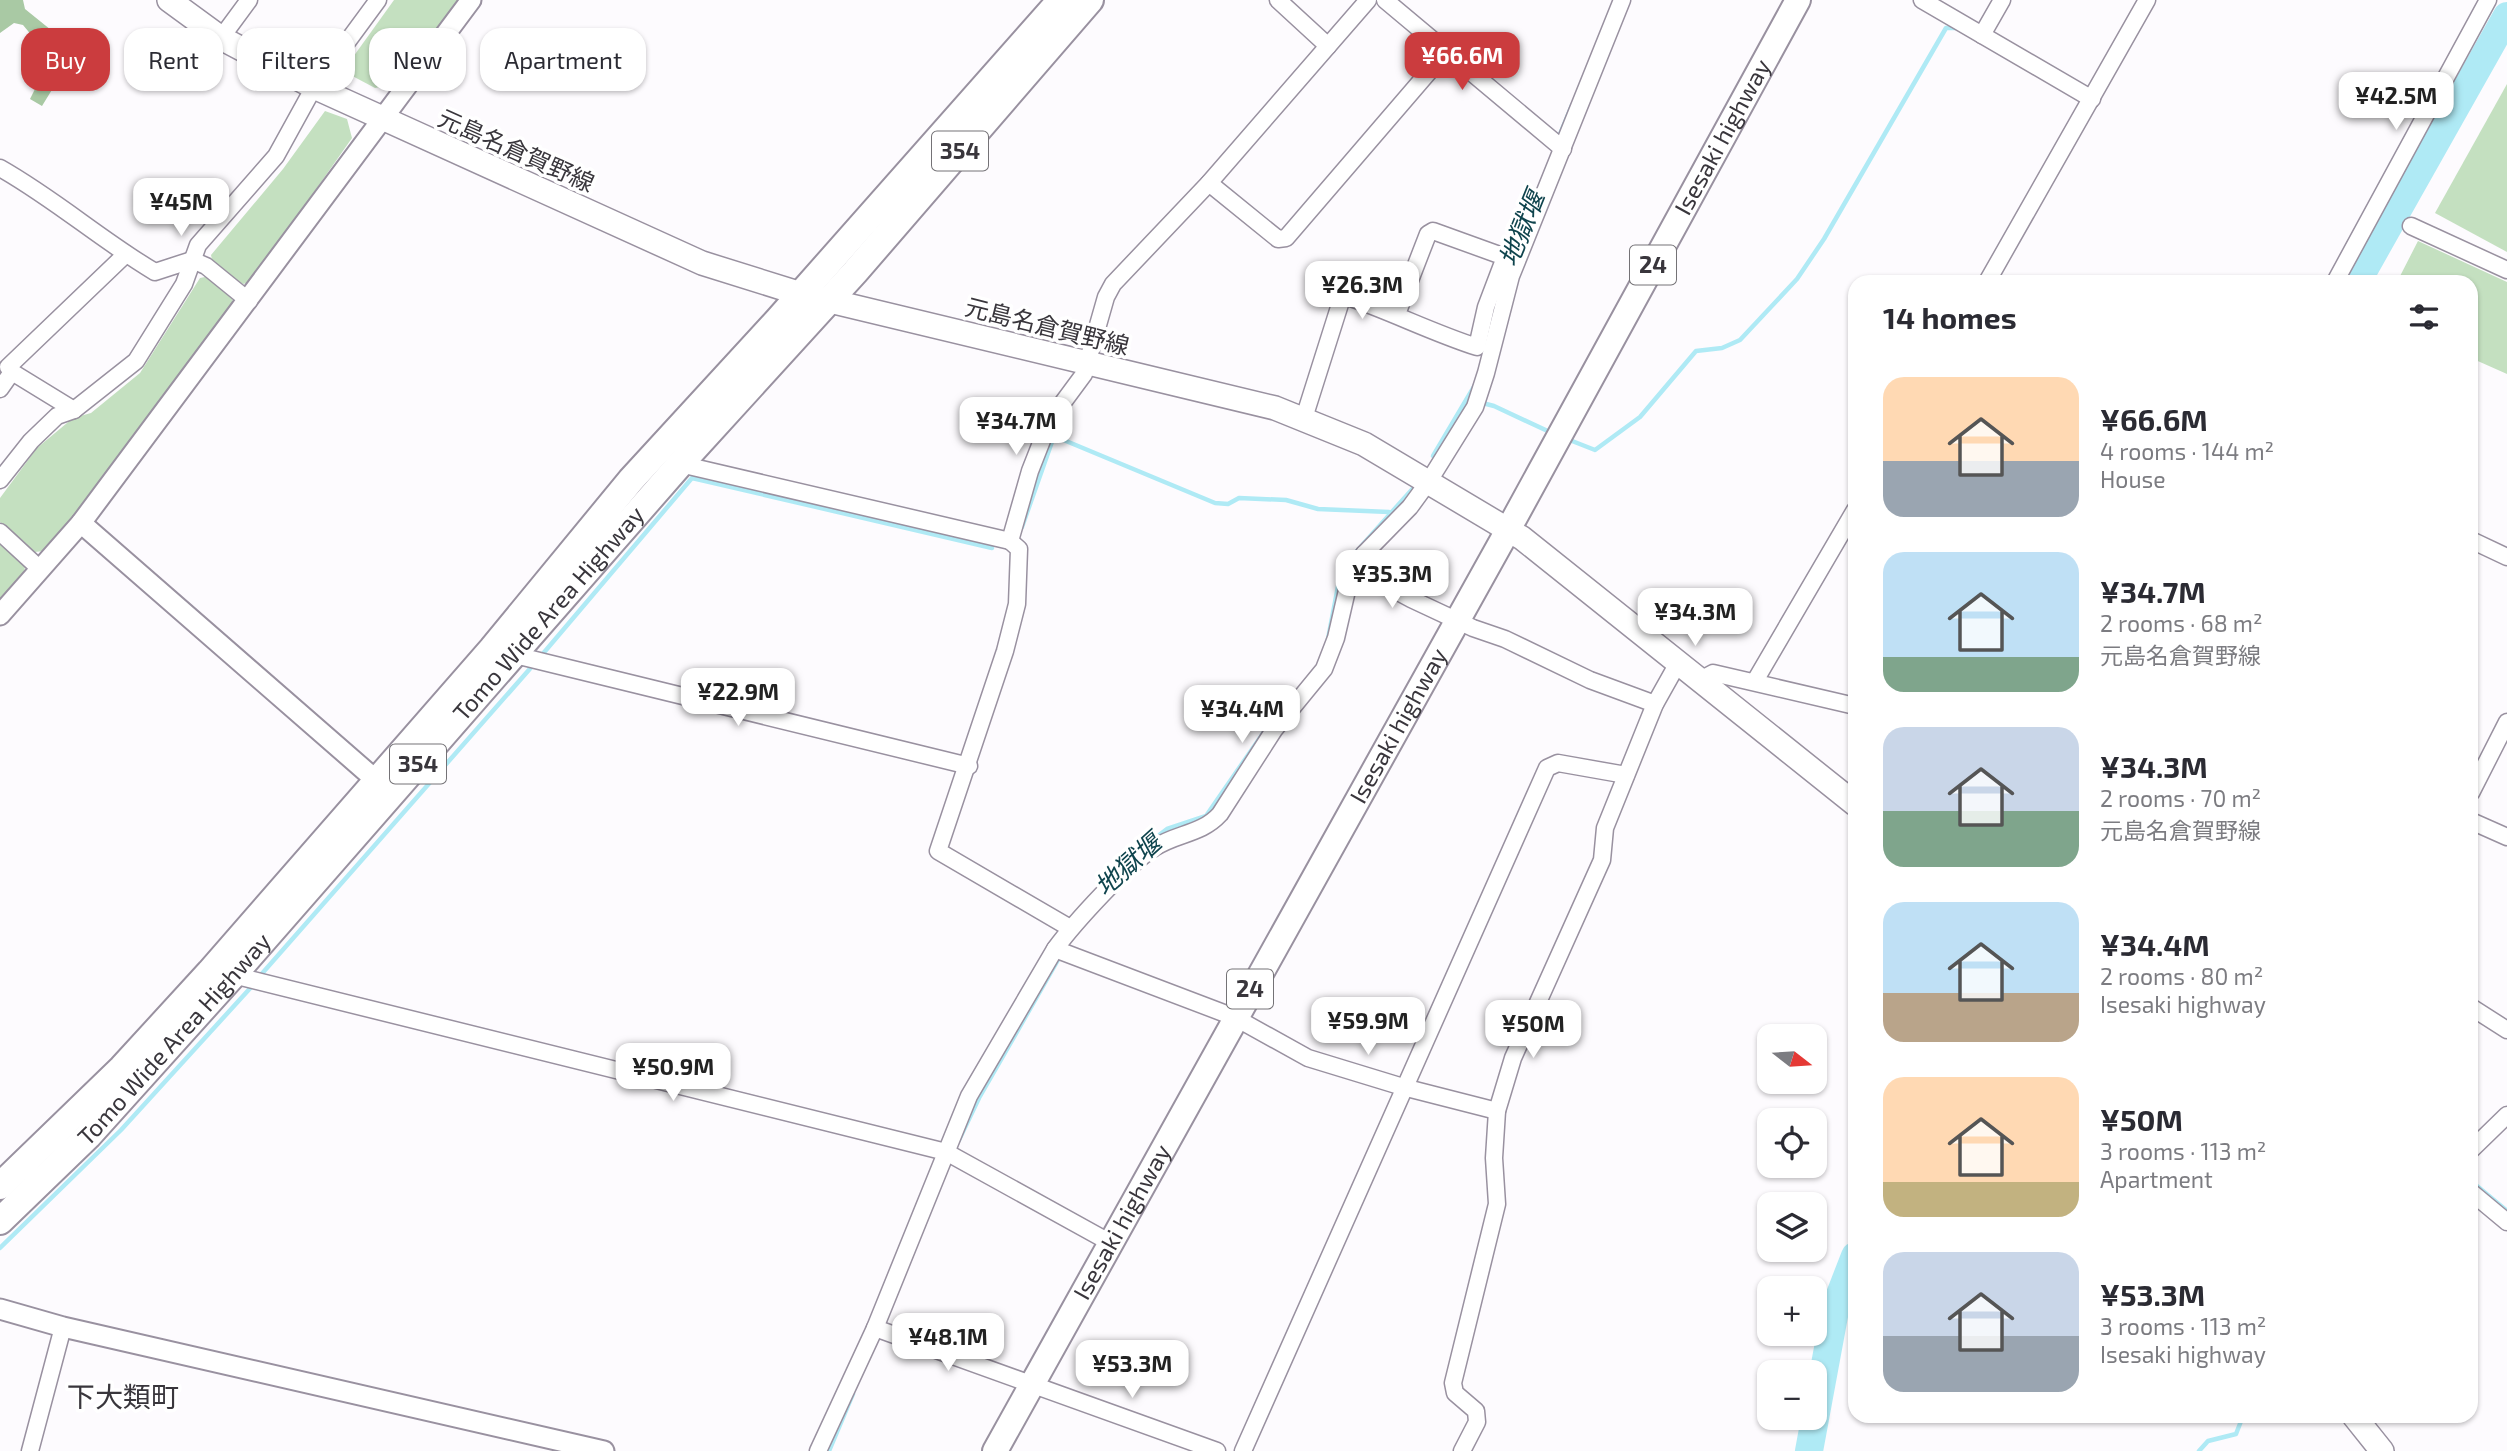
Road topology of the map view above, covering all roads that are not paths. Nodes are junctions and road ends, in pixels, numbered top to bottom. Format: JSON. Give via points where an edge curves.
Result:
{"nodes":[{"id":1,"x":169,"y":0,"type":"edge"},
{"id":2,"x":249,"y":0,"type":"edge"},
{"id":3,"x":378,"y":0,"type":"edge"},
{"id":4,"x":471,"y":0,"type":"edge"},
{"id":5,"x":1060,"y":0,"type":"edge"},
{"id":6,"x":1090,"y":0,"type":"edge"},
{"id":7,"x":1278,"y":0,"type":"edge"},
{"id":8,"x":1368,"y":0,"type":"edge"},
{"id":9,"x":1385,"y":0,"type":"edge"},
{"id":10,"x":1622,"y":0,"type":"edge"},
{"id":11,"x":1798,"y":0,"type":"edge"},
{"id":12,"x":1922,"y":0,"type":"edge"},
{"id":13,"x":2002,"y":0,"type":"edge"},
{"id":14,"x":2147,"y":0,"type":"edge"},
{"id":15,"x":2488,"y":0,"type":"edge"},
{"id":16,"x":208,"y":28,"type":"edge"},
{"id":17,"x":355,"y":31,"type":"edge"},
{"id":18,"x":223,"y":34,"type":"edge"},
{"id":19,"x":1982,"y":35,"type":"junction"},
{"id":20,"x":1328,"y":46,"type":"junction"},
{"id":21,"x":1445,"y":53,"type":"junction"},
{"id":22,"x":312,"y":91,"type":"edge"},
{"id":23,"x":323,"y":91,"type":"edge"},
{"id":24,"x":2092,"y":99,"type":"junction"},
{"id":25,"x":381,"y":118,"type":"junction"},
{"id":26,"x":1563,"y":149,"type":"junction"},
{"id":27,"x":0,"y":169,"type":"edge"},
{"id":28,"x":1209,"y":183,"type":"junction"},
{"id":29,"x":2411,"y":226,"type":"dead end"},
{"id":30,"x":126,"y":254,"type":"junction"},
{"id":31,"x":192,"y":260,"type":"junction"},
{"id":32,"x":2507,"y":270,"type":"edge"},
{"id":33,"x":1991,"y":275,"type":"edge"},
{"id":34,"x":2339,"y":275,"type":"edge"},
{"id":35,"x":801,"y":294,"type":"junction"},
{"id":36,"x":829,"y":300,"type":"junction"},
{"id":37,"x":249,"y":301,"type":"junction"},
{"id":38,"x":1397,"y":314,"type":"junction"},
{"id":39,"x":1489,"y":328,"type":"junction"},
{"id":40,"x":1088,"y":364,"type":"junction"},
{"id":41,"x":8,"y":367,"type":"dead end"},
{"id":42,"x":0,"y":389,"type":"edge"},
{"id":43,"x":74,"y":410,"type":"junction"},
{"id":44,"x":1304,"y":418,"type":"junction"},
{"id":45,"x":680,"y":464,"type":"junction"},
{"id":46,"x":0,"y":480,"type":"edge"},
{"id":47,"x":1429,"y":481,"type":"junction"},
{"id":48,"x":1848,"y":522,"type":"edge"},
{"id":49,"x":80,"y":523,"type":"junction"},
{"id":50,"x":1508,"y":530,"type":"junction"},
{"id":51,"x":0,"y":532,"type":"edge"},
{"id":52,"x":1010,"y":541,"type":"junction"},
{"id":53,"x":2478,"y":543,"type":"edge"},
{"id":54,"x":1364,"y":554,"type":"junction"},
{"id":55,"x":2507,"y":557,"type":"edge"},
{"id":56,"x":40,"y":569,"type":"junction"},
{"id":57,"x":0,"y":615,"type":"edge"},
{"id":58,"x":1455,"y":620,"type":"junction"},
{"id":59,"x":515,"y":655,"type":"junction"},
{"id":60,"x":1678,"y":663,"type":"junction"},
{"id":61,"x":1700,"y":680,"type":"junction"},
{"id":62,"x":1755,"y":681,"type":"junction"},
{"id":63,"x":1656,"y":704,"type":"junction"},
{"id":64,"x":1848,"y":704,"type":"edge"},
{"id":65,"x":2507,"y":722,"type":"edge"},
{"id":66,"x":969,"y":766,"type":"junction"},
{"id":67,"x":1626,"y":775,"type":"junction"},
{"id":68,"x":2478,"y":779,"type":"edge"},
{"id":69,"x":377,"y":781,"type":"junction"},
{"id":70,"x":1848,"y":798,"type":"edge"},
{"id":71,"x":2478,"y":824,"type":"edge"},
{"id":72,"x":2507,"y":837,"type":"edge"},
{"id":73,"x":1070,"y":928,"type":"junction"},
{"id":74,"x":1055,"y":949,"type":"junction"},
{"id":75,"x":233,"y":975,"type":"junction"},
{"id":76,"x":2478,"y":1011,"type":"edge"},
{"id":77,"x":1234,"y":1017,"type":"junction"},
{"id":78,"x":2507,"y":1030,"type":"edge"},
{"id":79,"x":1403,"y":1087,"type":"junction"},
{"id":80,"x":1497,"y":1111,"type":"junction"},
{"id":81,"x":2507,"y":1115,"type":"edge"},
{"id":82,"x":2478,"y":1143,"type":"edge"},
{"id":83,"x":946,"y":1152,"type":"junction"},
{"id":84,"x":0,"y":1186,"type":"edge"},
{"id":85,"x":2478,"y":1198,"type":"edge"},
{"id":86,"x":0,"y":1221,"type":"edge"},
{"id":87,"x":2507,"y":1222,"type":"edge"},
{"id":88,"x":1109,"y":1242,"type":"junction"},
{"id":89,"x":0,"y":1309,"type":"edge"},
{"id":90,"x":63,"y":1327,"type":"junction"},
{"id":91,"x":875,"y":1328,"type":"junction"},
{"id":92,"x":1033,"y":1383,"type":"junction"},
{"id":93,"x":2360,"y":1423,"type":"edge"},
{"id":94,"x":594,"y":1450,"type":"edge"},
{"id":95,"x":30,"y":1451,"type":"edge"},
{"id":96,"x":818,"y":1451,"type":"edge"},
{"id":97,"x":995,"y":1451,"type":"edge"},
{"id":98,"x":1217,"y":1451,"type":"edge"},
{"id":99,"x":1243,"y":1451,"type":"edge"},
{"id":100,"x":1462,"y":1451,"type":"edge"},
{"id":101,"x":2382,"y":1451,"type":"edge"}],
"edges":[{"from":1,"to":16,"type":"main road","name":"元島名倉賀野線"},
{"from":2,"to":18,"type":"street"},
{"from":3,"to":17,"type":"street"},
{"from":4,"to":25,"type":"street"},
{"from":5,"to":35,"type":"highway","name":"Tomo Wide Area Highway","number":"354"},
{"from":6,"to":36,"type":"highway","name":"Tomo Wide Area Highway","number":"354"},
{"from":7,"to":20,"type":"street"},
{"from":8,"to":20,"type":"street"},
{"from":9,"to":21,"type":"street"},
{"from":10,"to":26,"type":"street"},
{"from":11,"to":50,"type":"main road","name":"Isesaki highway","number":"24"},
{"from":12,"to":19,"type":"street"},
{"from":13,"to":19,"type":"street"},
{"from":14,"to":24,"type":"street"},
{"from":15,"to":34,"type":"street"},
{"from":19,"to":24,"type":"street"},
{"from":20,"to":28,"type":"street"},
{"from":21,"to":26,"type":"street"},
{"from":21,"to":28,"type":"street","via":[[1286,238],[1278,239]]},
{"from":22,"to":31,"type":"street","via":[[276,156],[206,235]]},
{"from":23,"to":25,"type":"main road","name":"元島名倉賀野線"},
{"from":24,"to":33,"type":"street"},
{"from":25,"to":35,"type":"main road","name":"元島名倉賀野線","via":[[702,263]]},
{"from":25,"to":37,"type":"street"},
{"from":26,"to":39,"type":"street"},
{"from":27,"to":30,"type":"street","via":[[43,192]]},
{"from":28,"to":40,"type":"street","via":[[1113,284]]},
{"from":29,"to":32,"type":"street"},
{"from":30,"to":31,"type":"street","via":[[155,271]]},
{"from":30,"to":41,"type":"street"},
{"from":31,"to":37,"type":"street"},
{"from":31,"to":43,"type":"street","via":[[184,284],[136,361]]},
{"from":35,"to":36,"type":"main road","name":"元島名倉賀野線"},
{"from":35,"to":69,"type":"highway","name":"Tomo Wide Area Highway","number":"354","via":[[631,480]]},
{"from":36,"to":40,"type":"main road","name":"元島名倉賀野線"},
{"from":36,"to":45,"type":"highway","name":"Tomo Wide Area Highway","number":"354"},
{"from":37,"to":49,"type":"street"},
{"from":38,"to":39,"type":"street","via":[[1444,337],[1477,346]]},
{"from":38,"to":39,"type":"street","via":[[1433,231],[1506,257]]},
{"from":38,"to":44,"type":"street","via":[[1348,296],[1341,301]]},
{"from":39,"to":47,"type":"street","via":[[1475,407]]},
{"from":40,"to":44,"type":"main road","name":"元島名倉賀野線"},
{"from":40,"to":52,"type":"street","via":[[1050,420]]},
{"from":42,"to":43,"type":"street","via":[[12,372]]},
{"from":43,"to":46,"type":"street","via":[[57,416],[31,440]]},
{"from":44,"to":47,"type":"main road","name":"元島名倉賀野線","via":[[1364,444]]},
{"from":45,"to":52,"type":"street"},
{"from":45,"to":59,"type":"highway","name":"Tomo Wide Area Highway","number":"354"},
{"from":47,"to":50,"type":"main road","name":"元島名倉賀野線"},
{"from":47,"to":54,"type":"street"},
{"from":48,"to":62,"type":"street"},
{"from":49,"to":56,"type":"street"},
{"from":49,"to":69,"type":"street"},
{"from":50,"to":58,"type":"main road","name":"Isesaki highway","number":"24"},
{"from":50,"to":60,"type":"main road","name":"元島名倉賀野線"},
{"from":51,"to":56,"type":"street"},
{"from":52,"to":66,"type":"street","via":[[1019,549],[1017,604]]},
{"from":53,"to":55,"type":"street"},
{"from":54,"to":58,"type":"street","via":[[1398,592]]},
{"from":54,"to":73,"type":"street","via":[[1351,573],[1324,669],[1274,730],[1220,814],[1209,826],[1170,838],[1150,850]]},
{"from":56,"to":57,"type":"street"},
{"from":58,"to":63,"type":"street"},
{"from":58,"to":77,"type":"main road","name":"Isesaki highway","number":"24"},
{"from":59,"to":66,"type":"street"},
{"from":59,"to":75,"type":"highway","name":"Tomo Wide Area Highway","number":"354"},
{"from":60,"to":61,"type":"main road","name":"元島名倉賀野線"},
{"from":60,"to":63,"type":"street"},
{"from":61,"to":62,"type":"street","via":[[1713,673]]},
{"from":61,"to":70,"type":"main road","name":"元島名倉賀野線"},
{"from":62,"to":64,"type":"street"},
{"from":63,"to":67,"type":"street"},
{"from":65,"to":68,"type":"street"},
{"from":66,"to":73,"type":"street","via":[[938,851]]},
{"from":67,"to":79,"type":"street","via":[[1558,763],[1547,768]]},
{"from":67,"to":80,"type":"street","via":[[1605,828],[1602,860],[1513,1058]]},
{"from":69,"to":84,"type":"highway","name":"Tomo Wide Area Highway","number":"354","via":[[122,1068]]},
{"from":71,"to":72,"type":"street"},
{"from":73,"to":74,"type":"street"},
{"from":74,"to":77,"type":"street"},
{"from":74,"to":83,"type":"street","via":[[970,1096]]},
{"from":75,"to":83,"type":"street"},
{"from":75,"to":86,"type":"highway","name":"Tomo Wide Area Highway","number":"354","via":[[88,1136]]},
{"from":76,"to":78,"type":"street"},
{"from":77,"to":79,"type":"street","via":[[1308,1058]]},
{"from":77,"to":88,"type":"main road","name":"Isesaki highway","number":"24"},
{"from":79,"to":80,"type":"street"},
{"from":79,"to":99,"type":"street"},
{"from":80,"to":100,"type":"street","via":[[1497,1204],[1452,1383],[1455,1393],[1476,1411],[1477,1422]]},
{"from":81,"to":82,"type":"street"},
{"from":83,"to":88,"type":"street"},
{"from":83,"to":91,"type":"street"},
{"from":85,"to":87,"type":"street"},
{"from":88,"to":92,"type":"main road","name":"Isesaki highway","number":"24"},
{"from":89,"to":90,"type":"street"},
{"from":90,"to":94,"type":"street"},
{"from":90,"to":95,"type":"street"},
{"from":91,"to":92,"type":"street"},
{"from":91,"to":96,"type":"street"},
{"from":92,"to":97,"type":"main road","name":"Isesaki highway","number":"24"},
{"from":92,"to":98,"type":"street"},
{"from":93,"to":101,"type":"main road"}]}
